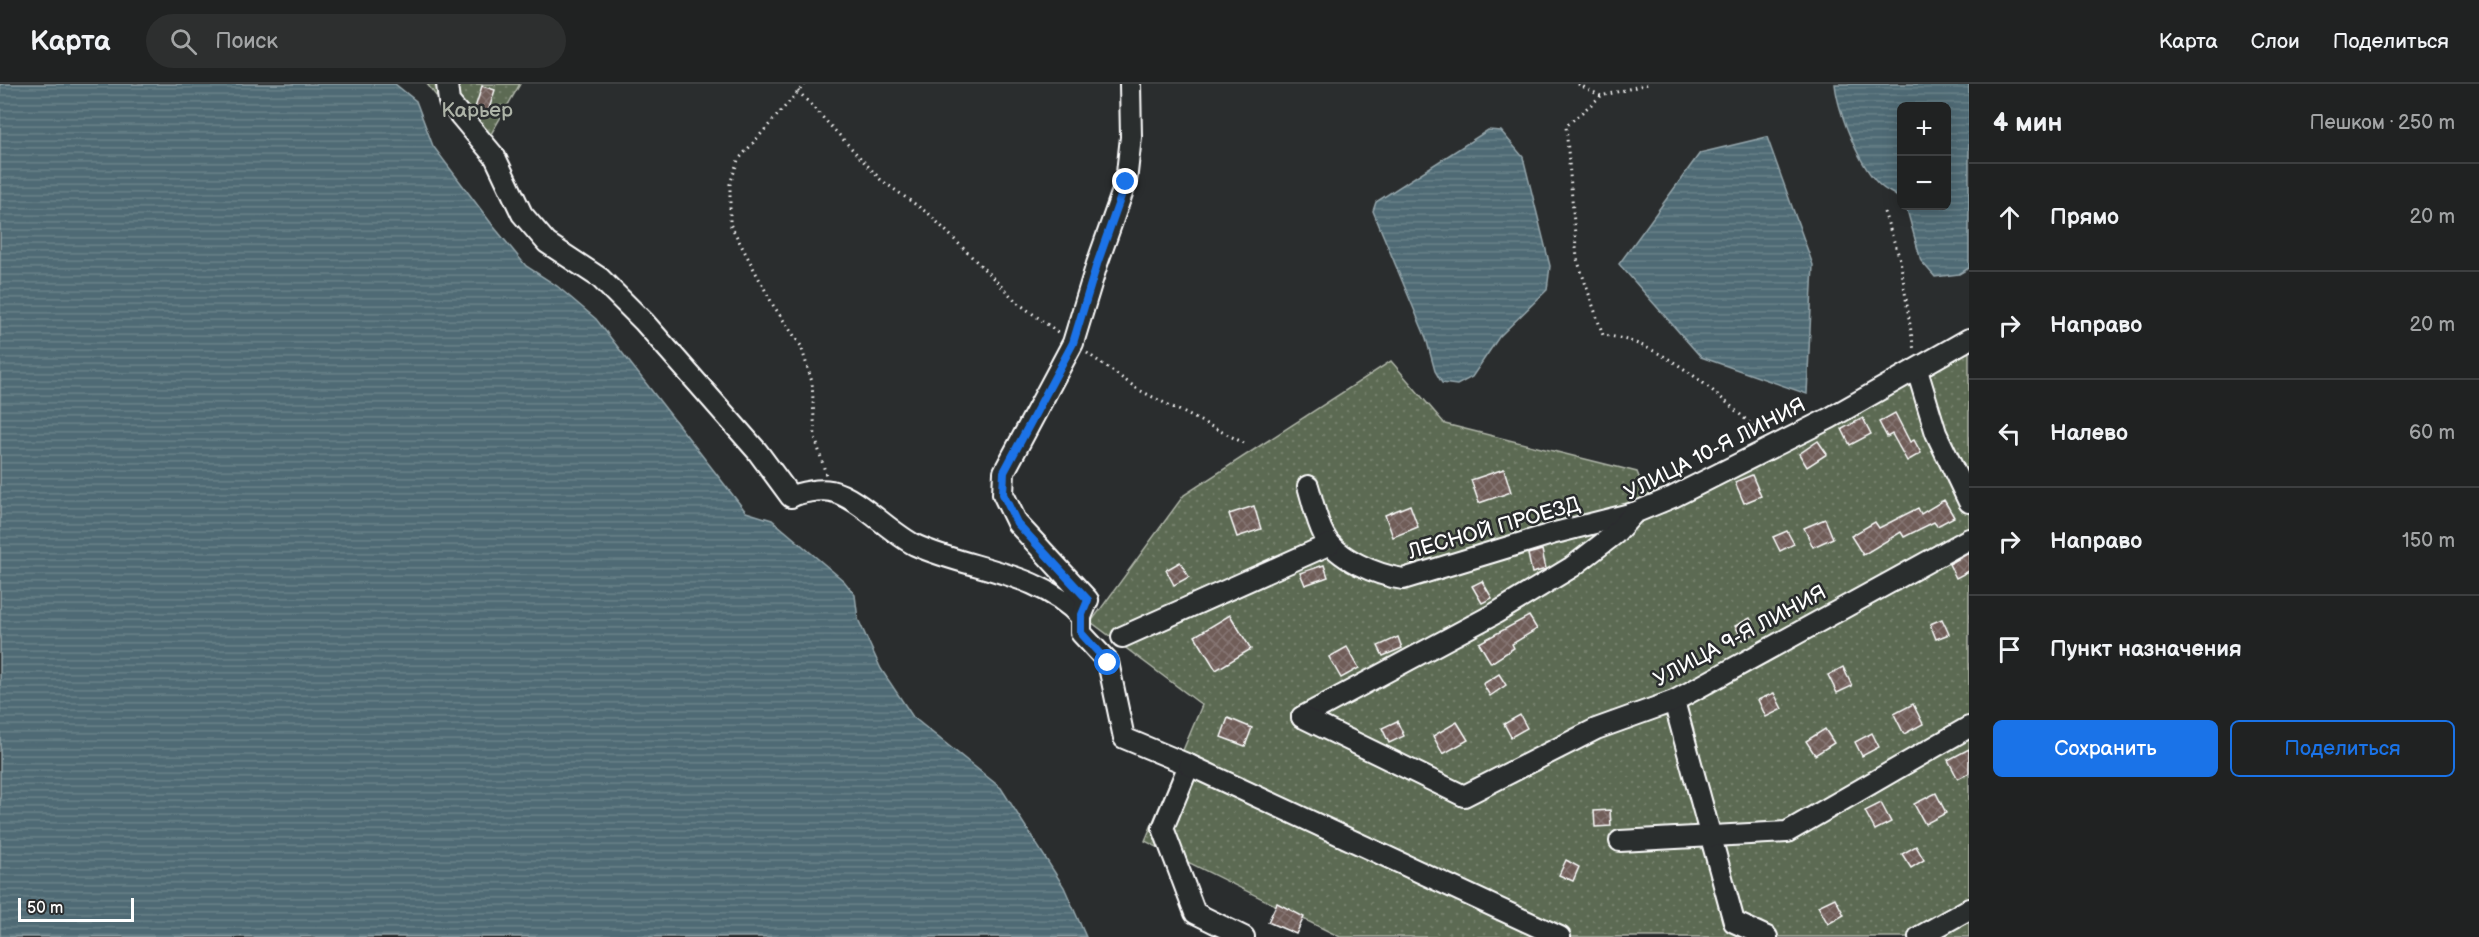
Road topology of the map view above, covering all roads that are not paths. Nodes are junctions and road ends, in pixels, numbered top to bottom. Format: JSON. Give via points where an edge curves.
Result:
{"nodes":[{"id":1,"x":447,"y":84,"type":"edge"},
{"id":2,"x":1130,"y":84,"type":"edge"},
{"id":3,"x":1969,"y":339,"type":"edge"},
{"id":4,"x":1917,"y":370,"type":"junction"},
{"id":5,"x":1308,"y":486,"type":"dead end"},
{"id":6,"x":1969,"y":502,"type":"edge"},
{"id":7,"x":1634,"y":513,"type":"junction"},
{"id":8,"x":1969,"y":539,"type":"edge"},
{"id":9,"x":1330,"y":544,"type":"junction"},
{"id":10,"x":1081,"y":617,"type":"junction"},
{"id":11,"x":1122,"y":637,"type":"dead end"},
{"id":12,"x":1674,"y":701,"type":"junction"},
{"id":13,"x":1969,"y":727,"type":"edge"},
{"id":14,"x":1189,"y":765,"type":"junction"},
{"id":15,"x":1464,"y":796,"type":"joint"},
{"id":16,"x":1710,"y":834,"type":"junction"},
{"id":17,"x":1620,"y":842,"type":"dead end"},
{"id":18,"x":1969,"y":909,"type":"edge"},
{"id":19,"x":1244,"y":937,"type":"edge"},
{"id":20,"x":1560,"y":937,"type":"edge"},
{"id":21,"x":1767,"y":937,"type":"edge"},
{"id":22,"x":1919,"y":937,"type":"edge"}],
"edges":[{"from":1,"to":10,"type":"street","via":[[449,102],[495,157],[522,214],[547,243],[600,278],[644,322],[757,451],[791,497],[830,491],[916,545],[1031,584],[1066,601]]},
{"from":2,"to":10,"type":"street","via":[[1131,137],[1126,182],[1073,343],[1004,472],[1003,494],[1017,523],[1088,600]]},
{"from":3,"to":4,"type":"street","name":"УЛИЦА 10-Я ЛИНИЯ"},
{"from":4,"to":6,"type":"street","via":[[1936,433]]},
{"from":4,"to":7,"type":"street","name":"УЛИЦА 10-Я ЛИНИЯ","via":[[1776,446]]},
{"from":5,"to":9,"type":"street"},
{"from":7,"to":9,"type":"street","name":"ЛЕСНОЙ ПРОЕЗД","via":[[1403,579],[1368,568]]},
{"from":7,"to":15,"type":"street","name":"УЛИЦА 10-Я ЛИНИЯ","via":[[1615,534],[1572,567],[1476,624],[1302,717]]},
{"from":8,"to":12,"type":"street","name":"УЛИЦА 9-Я ЛИНИЯ"},
{"from":9,"to":11,"type":"street"},
{"from":10,"to":14,"type":"street","via":[[1081,633],[1108,663],[1124,738]]},
{"from":12,"to":15,"type":"street","name":"УЛИЦА 9-Я ЛИНИЯ","via":[[1596,729]]},
{"from":12,"to":16,"type":"street"},
{"from":13,"to":16,"type":"street","via":[[1787,832]]},
{"from":14,"to":19,"type":"street","via":[[1163,828],[1195,913]]},
{"from":14,"to":20,"type":"street"},
{"from":16,"to":17,"type":"street"},
{"from":16,"to":21,"type":"street","via":[[1734,922]]},
{"from":18,"to":22,"type":"street"}]}
